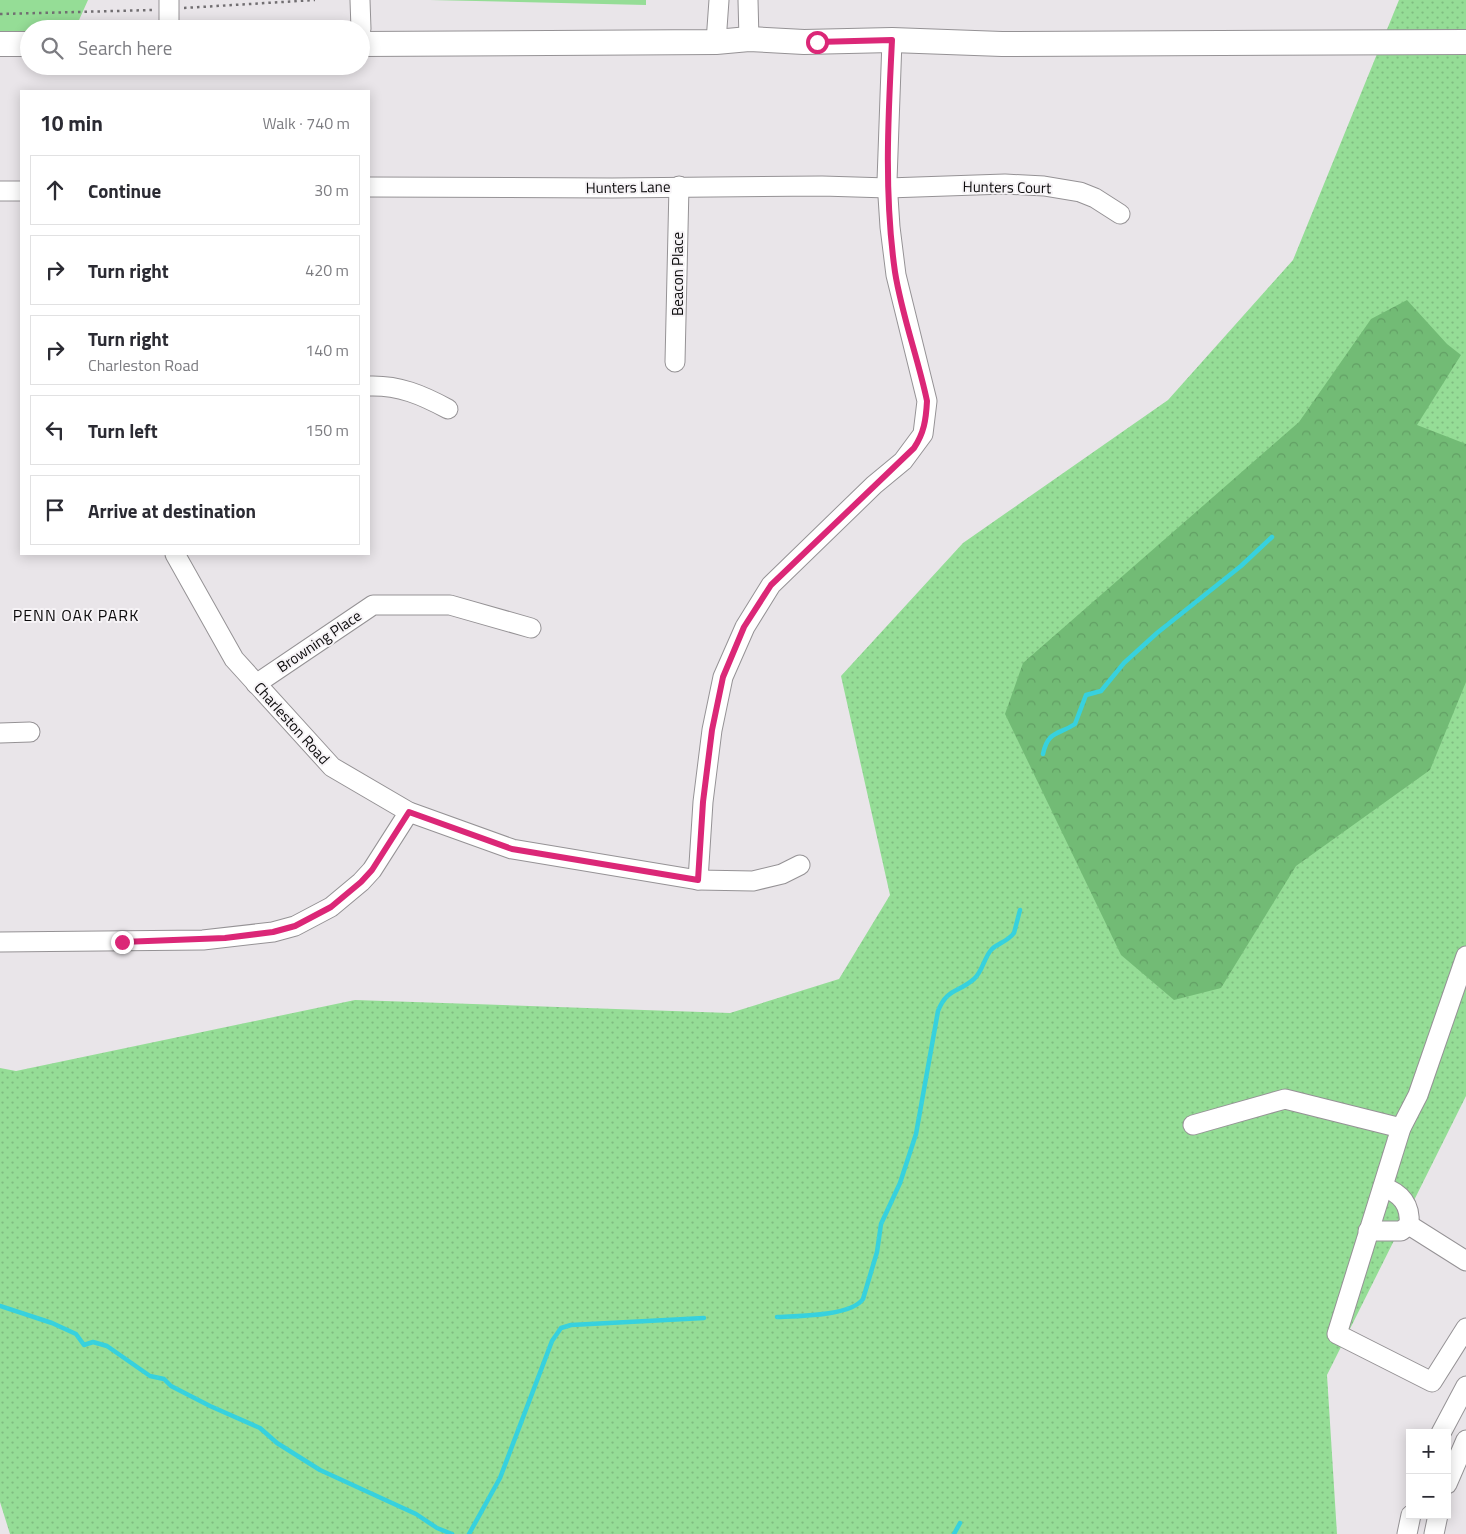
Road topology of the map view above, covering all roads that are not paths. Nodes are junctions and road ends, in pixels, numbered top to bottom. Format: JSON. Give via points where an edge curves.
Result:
{"nodes":[{"id":1,"x":169,"y":0,"type":"edge"},
{"id":2,"x":360,"y":0,"type":"edge"},
{"id":3,"x":719,"y":0,"type":"edge"},
{"id":4,"x":748,"y":0,"type":"edge"},
{"id":5,"x":169,"y":20,"type":"edge"},
{"id":6,"x":361,"y":20,"type":"edge"},
{"id":7,"x":749,"y":39,"type":"junction"},
{"id":8,"x":892,"y":40,"type":"junction"},
{"id":9,"x":716,"y":42,"type":"junction"},
{"id":10,"x":1466,"y":42,"type":"edge"},
{"id":11,"x":0,"y":44,"type":"edge"},
{"id":12,"x":20,"y":44,"type":"edge"},
{"id":13,"x":370,"y":44,"type":"edge"},
{"id":14,"x":680,"y":186,"type":"junction"},
{"id":15,"x":370,"y":187,"type":"edge"},
{"id":16,"x":888,"y":188,"type":"junction"},
{"id":17,"x":0,"y":191,"type":"edge"},
{"id":18,"x":20,"y":191,"type":"edge"},
{"id":19,"x":1120,"y":214,"type":"dead end"},
{"id":20,"x":675,"y":362,"type":"dead end"},
{"id":21,"x":370,"y":386,"type":"edge"},
{"id":22,"x":448,"y":409,"type":"dead end"},
{"id":23,"x":176,"y":555,"type":"edge"},
{"id":24,"x":531,"y":628,"type":"dead end"},
{"id":25,"x":256,"y":684,"type":"junction"},
{"id":26,"x":30,"y":732,"type":"dead end"},
{"id":27,"x":0,"y":733,"type":"edge"},
{"id":28,"x":409,"y":812,"type":"junction"},
{"id":29,"x":800,"y":866,"type":"dead end"},
{"id":30,"x":698,"y":880,"type":"junction"},
{"id":31,"x":0,"y":942,"type":"edge"},
{"id":32,"x":1466,"y":956,"type":"edge"},
{"id":33,"x":1193,"y":1125,"type":"dead end"},
{"id":34,"x":1401,"y":1128,"type":"junction"},
{"id":35,"x":1383,"y":1187,"type":"junction"},
{"id":36,"x":1409,"y":1225,"type":"junction"},
{"id":37,"x":1368,"y":1231,"type":"junction"},
{"id":38,"x":1466,"y":1261,"type":"edge"},
{"id":39,"x":1466,"y":1328,"type":"edge"},
{"id":40,"x":1466,"y":1386,"type":"edge"},
{"id":41,"x":1443,"y":1429,"type":"edge"},
{"id":42,"x":1466,"y":1440,"type":"edge"},
{"id":43,"x":1451,"y":1475,"type":"edge"},
{"id":44,"x":1410,"y":1519,"type":"edge"},
{"id":45,"x":1437,"y":1519,"type":"edge"},
{"id":46,"x":1407,"y":1534,"type":"edge"},
{"id":47,"x":1434,"y":1534,"type":"edge"}],
"edges":[{"from":1,"to":5,"type":"street"},
{"from":2,"to":6,"type":"street"},
{"from":3,"to":9,"type":"street"},
{"from":4,"to":7,"type":"street"},
{"from":7,"to":8,"type":"main road","via":[[804,42]]},
{"from":7,"to":9,"type":"main road"},
{"from":8,"to":10,"type":"main road","via":[[1002,44]]},
{"from":8,"to":16,"type":"street"},
{"from":9,"to":13,"type":"main road"},
{"from":11,"to":12,"type":"main road"},
{"from":14,"to":15,"type":"street","name":"Hunters Lane"},
{"from":14,"to":16,"type":"street","name":"Hunters Lane"},
{"from":14,"to":20,"type":"street","name":"Beacon Place"},
{"from":16,"to":19,"type":"street","name":"Hunters Court","via":[[986,184],[1044,186],[1080,192]]},
{"from":16,"to":30,"type":"street","via":[[896,274],[927,401],[923,434],[902,461],[874,484],[771,585],[744,627],[723,677],[712,730]]},
{"from":17,"to":18,"type":"street"},
{"from":21,"to":22,"type":"street","via":[[390,385],[409,390]]},
{"from":23,"to":25,"type":"street","name":"Charleston Road","via":[[234,659]]},
{"from":24,"to":25,"type":"street","name":"Browning Place","via":[[450,605],[373,605]]},
{"from":25,"to":28,"type":"street","name":"Charleston Road","via":[[332,767]]},
{"from":26,"to":27,"type":"street"},
{"from":28,"to":30,"type":"street","name":"Charleston Road","via":[[512,849]]},
{"from":28,"to":31,"type":"street","via":[[361,882],[331,907],[295,926],[273,932],[203,940]]},
{"from":29,"to":30,"type":"street","name":"Charleston Road","via":[[753,881]]},
{"from":32,"to":34,"type":"street","via":[[1418,1095]]},
{"from":33,"to":34,"type":"street","via":[[1285,1099]]},
{"from":34,"to":35,"type":"street"},
{"from":35,"to":36,"type":"street","via":[[1393,1190],[1405,1201]]},
{"from":35,"to":37,"type":"street"},
{"from":36,"to":37,"type":"street","via":[[1401,1232]]},
{"from":36,"to":38,"type":"street"},
{"from":37,"to":39,"type":"street","via":[[1337,1334],[1432,1382]]},
{"from":40,"to":41,"type":"street"},
{"from":42,"to":43,"type":"street"},
{"from":44,"to":46,"type":"street"},
{"from":45,"to":47,"type":"street"}]}
